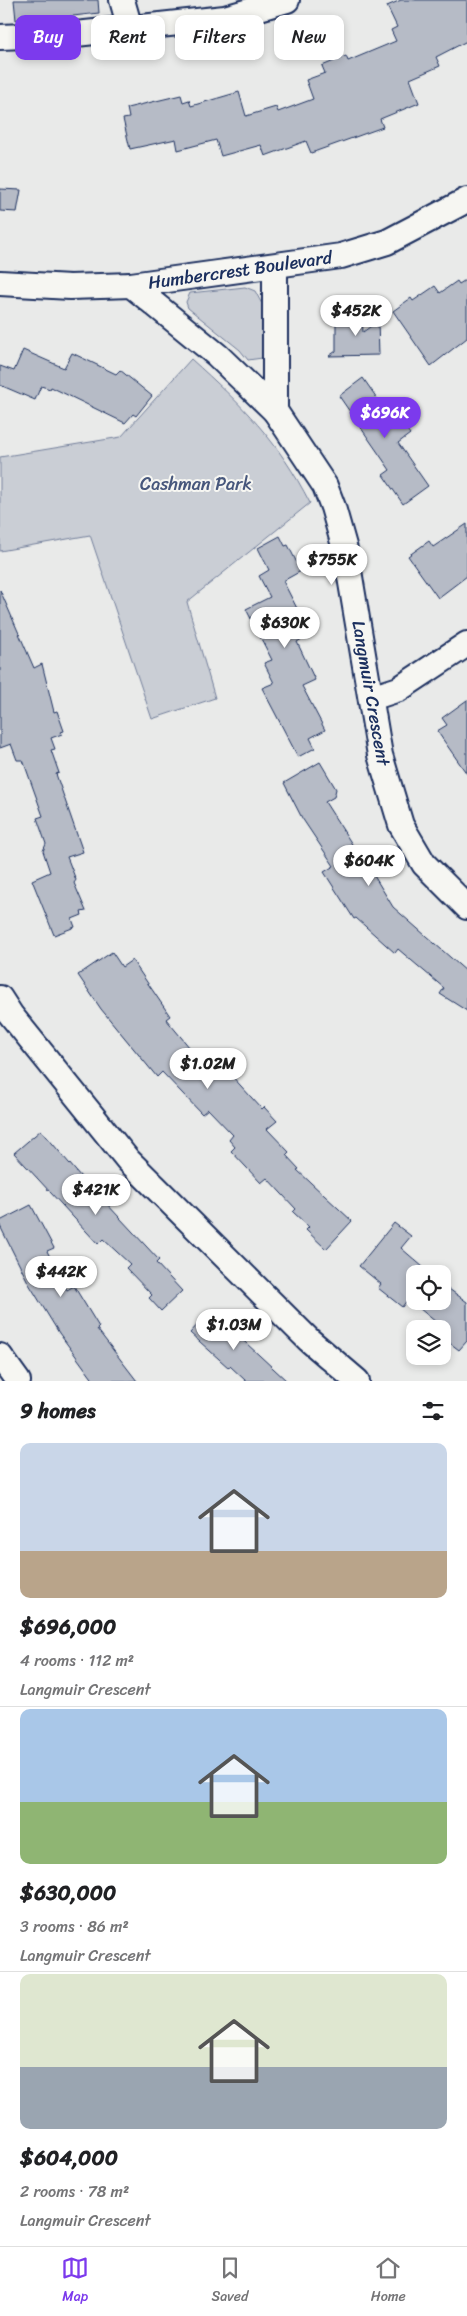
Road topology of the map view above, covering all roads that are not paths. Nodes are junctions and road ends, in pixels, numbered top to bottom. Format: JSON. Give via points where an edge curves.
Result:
{"nodes":[{"id":1,"x":122,"y":0,"type":"edge"},
{"id":2,"x":287,"y":0,"type":"edge"},
{"id":3,"x":126,"y":15,"type":"edge"},
{"id":4,"x":165,"y":24,"type":"edge"},
{"id":5,"x":91,"y":32,"type":"edge"},
{"id":6,"x":0,"y":37,"type":"edge"},
{"id":7,"x":467,"y":200,"type":"edge"},
{"id":8,"x":275,"y":267,"type":"junction"},
{"id":9,"x":0,"y":283,"type":"edge"},
{"id":10,"x":131,"y":285,"type":"junction"},
{"id":11,"x":276,"y":411,"type":"junction"},
{"id":12,"x":467,"y":644,"type":"edge"},
{"id":13,"x":371,"y":698,"type":"junction"},
{"id":14,"x":467,"y":908,"type":"edge"},
{"id":15,"x":0,"y":998,"type":"edge"},
{"id":16,"x":0,"y":1356,"type":"edge"},
{"id":17,"x":18,"y":1381,"type":"edge"},
{"id":18,"x":357,"y":1381,"type":"edge"}],
"edges":[{"from":1,"to":3,"type":"street"},
{"from":2,"to":4,"type":"street","via":[[225,18]]},
{"from":5,"to":6,"type":"street"},
{"from":7,"to":8,"type":"street","name":"Humbercrest Boulevard","via":[[386,242],[341,256]]},
{"from":8,"to":10,"type":"street","name":"Humbercrest Boulevard"},
{"from":8,"to":11,"type":"street"},
{"from":9,"to":10,"type":"street","name":"Humbercrest Boulevard","via":[[70,288]]},
{"from":10,"to":11,"type":"street","name":"Langmuir Crescent","via":[[217,355]]},
{"from":11,"to":13,"type":"street","name":"Langmuir Crescent","via":[[325,486],[333,507],[346,552]]},
{"from":12,"to":13,"type":"street","via":[[399,689]]},
{"from":13,"to":14,"type":"street","name":"Langmuir Crescent","via":[[380,755],[400,825],[424,864]]},
{"from":15,"to":18,"type":"street","via":[[11,1016],[128,1160],[309,1340]]},
{"from":16,"to":17,"type":"street"}]}
